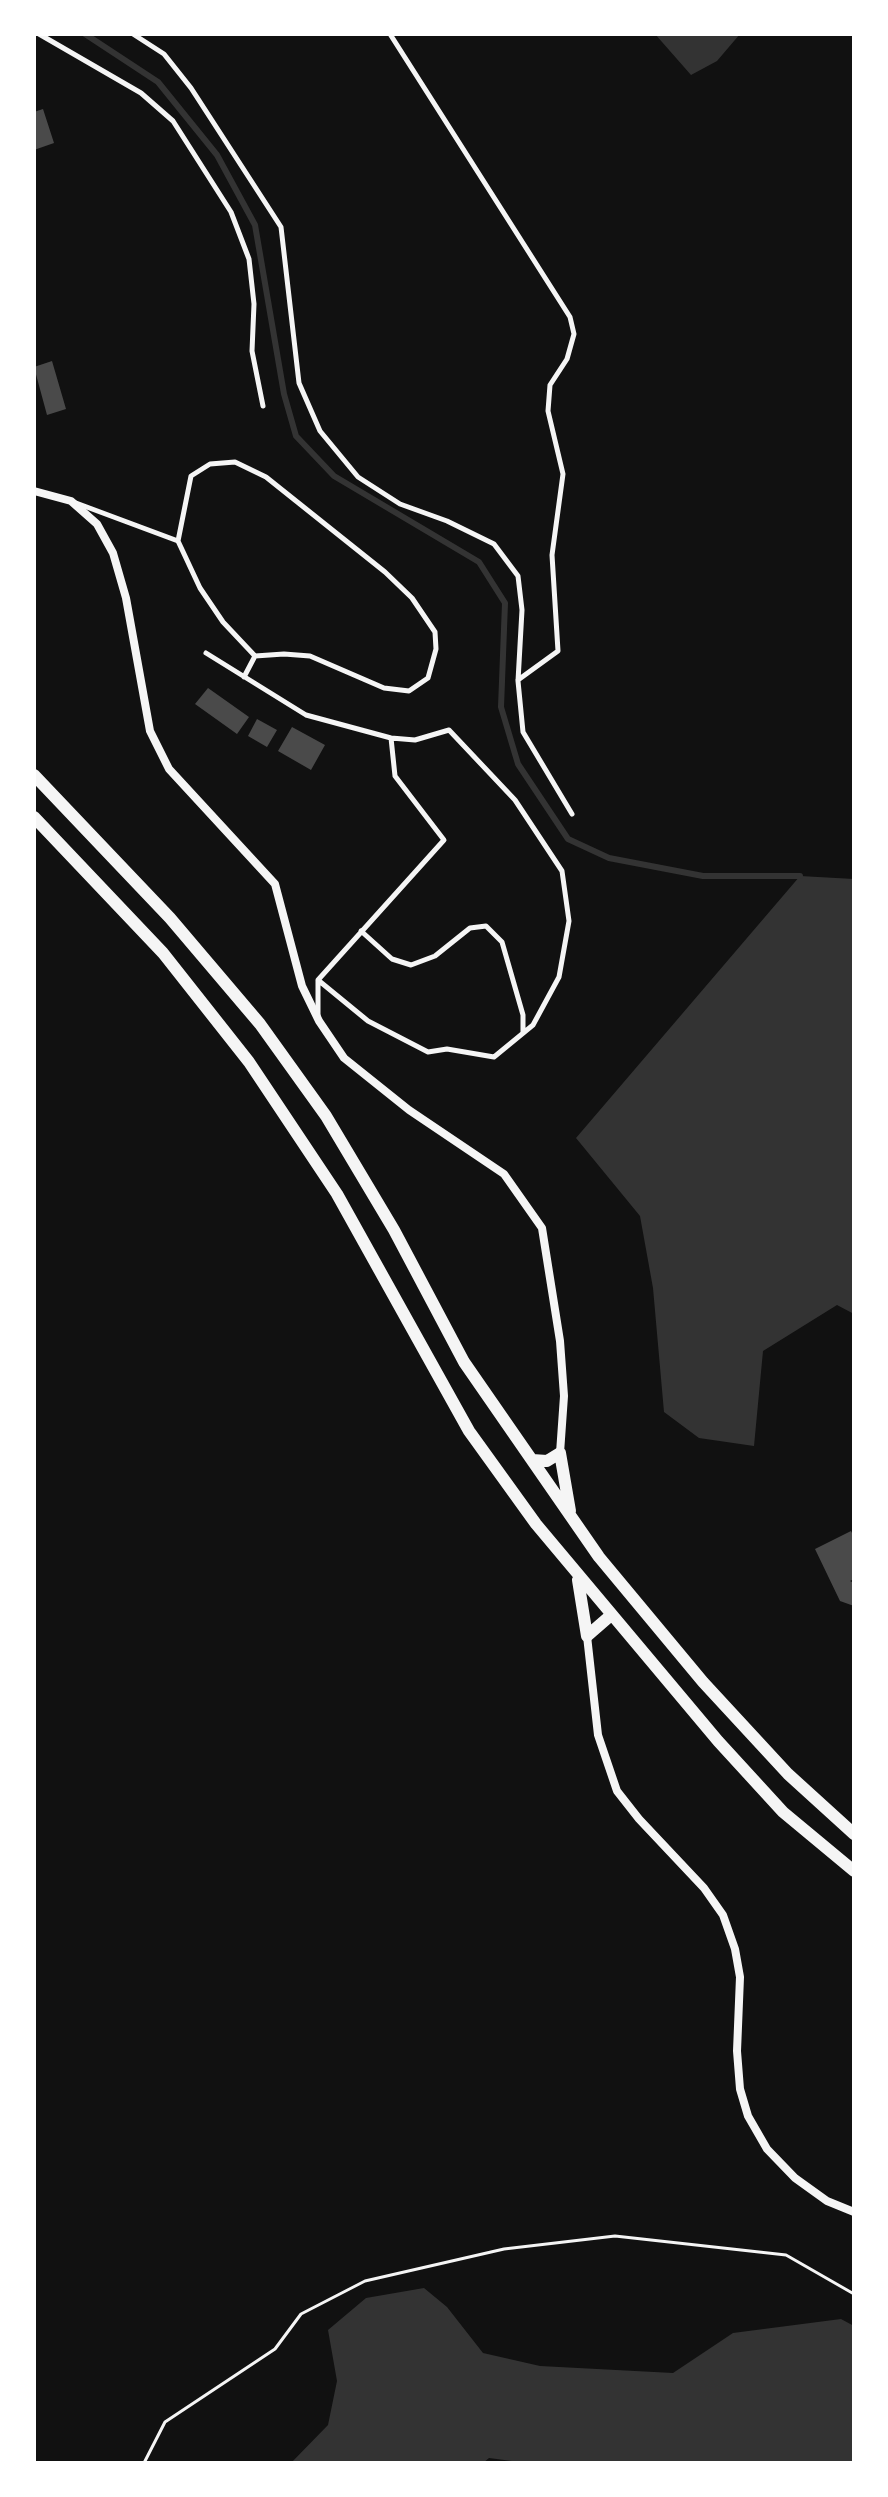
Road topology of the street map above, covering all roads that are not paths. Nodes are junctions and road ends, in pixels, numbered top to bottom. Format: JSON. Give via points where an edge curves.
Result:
{"nodes":[{"id":1,"x":39,"y":34,"type":"edge"},
{"id":2,"x":133,"y":34,"type":"edge"},
{"id":3,"x":390,"y":34,"type":"edge"},
{"id":4,"x":263,"y":406,"type":"dead end"},
{"id":5,"x":34,"y":491,"type":"edge"},
{"id":6,"x":71,"y":501,"type":"junction"},
{"id":7,"x":178,"y":541,"type":"junction"},
{"id":8,"x":206,"y":653,"type":"dead end"},
{"id":9,"x":255,"y":656,"type":"junction"},
{"id":10,"x":244,"y":677,"type":"junction"},
{"id":11,"x":518,"y":681,"type":"junction"},
{"id":12,"x":391,"y":738,"type":"junction"},
{"id":13,"x":34,"y":775,"type":"edge"},
{"id":14,"x":572,"y":814,"type":"dead end"},
{"id":15,"x":34,"y":817,"type":"edge"},
{"id":16,"x":361,"y":931,"type":"junction"},
{"id":17,"x":318,"y":980,"type":"junction"},
{"id":18,"x":319,"y":1021,"type":"junction"},
{"id":19,"x":523,"y":1033,"type":"junction"},
{"id":20,"x":560,"y":1453,"type":"junction"},
{"id":21,"x":532,"y":1460,"type":"junction"},
{"id":22,"x":571,"y":1516,"type":"junction"},
{"id":23,"x":578,"y":1578,"type":"junction"},
{"id":24,"x":610,"y":1616,"type":"junction"},
{"id":25,"x":587,"y":1636,"type":"junction"},
{"id":26,"x":854,"y":1834,"type":"edge"},
{"id":27,"x":854,"y":1871,"type":"edge"},
{"id":28,"x":854,"y":2212,"type":"edge"}],
"edges":[{"from":1,"to":4,"type":"lane","via":[[141,93],[173,121],[231,212],[249,259],[252,351]]},
{"from":2,"to":11,"type":"lane","via":[[164,54],[191,88],[281,227],[299,383],[320,431],[358,477],[400,504],[494,544],[518,576]]},
{"from":3,"to":11,"type":"lane","via":[[570,317],[574,334],[567,359],[550,385],[548,411],[563,474],[552,555],[558,651]]},
{"from":5,"to":6,"type":"street"},
{"from":6,"to":7,"type":"lane"},
{"from":6,"to":18,"type":"street","via":[[97,524],[113,553],[150,731],[169,769],[275,884],[302,986]]},
{"from":7,"to":9,"type":"lane","via":[[200,588]]},
{"from":7,"to":9,"type":"lane","via":[[191,476],[210,464],[235,462],[266,477],[385,572],[412,598],[435,632],[428,678],[409,691],[373,684],[310,656]]},
{"from":8,"to":10,"type":"lane"},
{"from":9,"to":10,"type":"lane"},
{"from":10,"to":12,"type":"lane","via":[[306,715]]},
{"from":11,"to":14,"type":"lane","via":[[523,732]]},
{"from":12,"to":16,"type":"lane","via":[[395,776],[444,840]]},
{"from":12,"to":19,"type":"lane","via":[[415,740],[449,730],[515,800],[562,871],[569,921],[559,977],[533,1025]]},
{"from":13,"to":21,"type":"street","via":[[170,918],[260,1024],[326,1116],[464,1362]]},
{"from":15,"to":23,"type":"street","via":[[163,953],[249,1062],[337,1194],[469,1431]]},
{"from":16,"to":17,"type":"lane"},
{"from":16,"to":19,"type":"lane","via":[[392,959],[411,965],[435,956],[470,928],[486,926],[502,942],[523,1015]]},
{"from":17,"to":18,"type":"lane"},
{"from":17,"to":19,"type":"lane","via":[[368,1021],[428,1052],[447,1049],[494,1057]]},
{"from":18,"to":20,"type":"street","via":[[344,1058],[372,1083],[504,1174],[542,1228],[560,1341]]},
{"from":20,"to":21,"type":"street","via":[[547,1461]]},
{"from":20,"to":22,"type":"street"},
{"from":21,"to":22,"type":"street"},
{"from":22,"to":26,"type":"street","via":[[703,1682],[788,1774]]},
{"from":23,"to":24,"type":"street"},
{"from":23,"to":25,"type":"street"},
{"from":24,"to":25,"type":"street"},
{"from":24,"to":27,"type":"street","via":[[783,1812]]},
{"from":25,"to":28,"type":"street","via":[[598,1735],[617,1791],[704,1888],[723,1915],[735,1949],[740,1977],[737,2051],[748,2116],[767,2149],[795,2178]]}]}
